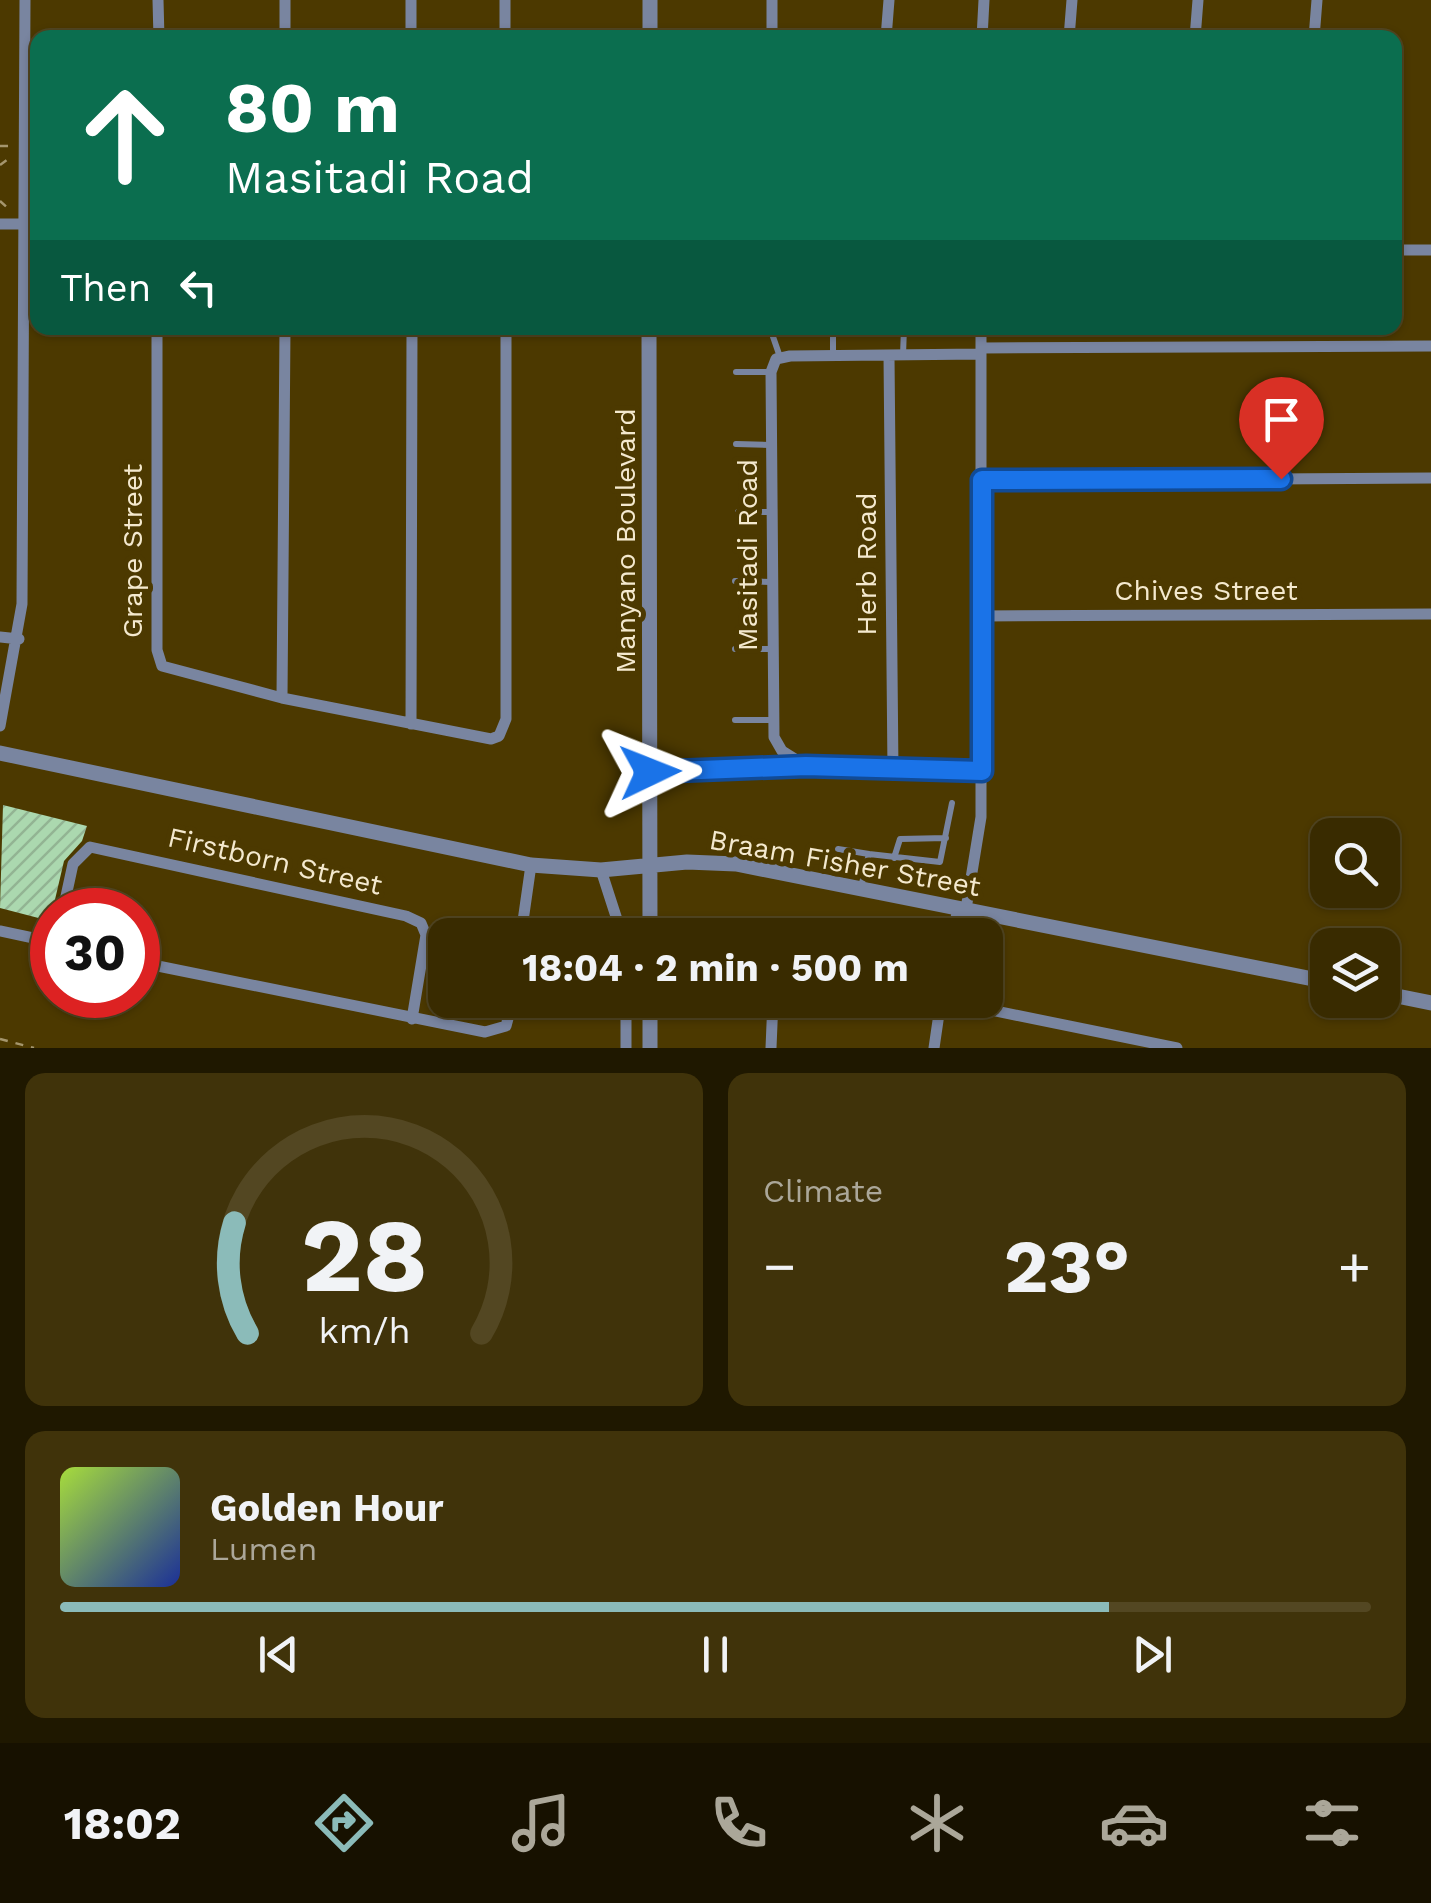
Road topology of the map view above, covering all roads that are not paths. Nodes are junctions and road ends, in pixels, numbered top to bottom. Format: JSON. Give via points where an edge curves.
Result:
{"nodes":[{"id":1,"x":25,"y":0,"type":"edge"},
{"id":2,"x":158,"y":0,"type":"edge"},
{"id":3,"x":285,"y":0,"type":"edge"},
{"id":4,"x":412,"y":0,"type":"edge"},
{"id":5,"x":505,"y":0,"type":"edge"},
{"id":6,"x":650,"y":0,"type":"edge"},
{"id":7,"x":772,"y":0,"type":"edge"},
{"id":8,"x":889,"y":0,"type":"edge"},
{"id":9,"x":984,"y":0,"type":"edge"},
{"id":10,"x":1072,"y":0,"type":"edge"},
{"id":11,"x":1198,"y":0,"type":"edge"},
{"id":12,"x":1317,"y":0,"type":"edge"},
{"id":13,"x":159,"y":30,"type":"edge"},
{"id":14,"x":286,"y":30,"type":"edge"},
{"id":15,"x":411,"y":30,"type":"edge"},
{"id":16,"x":505,"y":30,"type":"edge"},
{"id":17,"x":650,"y":30,"type":"edge"},
{"id":18,"x":772,"y":30,"type":"edge"},
{"id":19,"x":887,"y":30,"type":"edge"},
{"id":20,"x":982,"y":30,"type":"edge"},
{"id":21,"x":1070,"y":30,"type":"edge"},
{"id":22,"x":1196,"y":30,"type":"edge"},
{"id":23,"x":1315,"y":30,"type":"edge"},
{"id":24,"x":30,"y":91,"type":"edge"},
{"id":25,"x":0,"y":224,"type":"edge"},
{"id":26,"x":30,"y":224,"type":"edge"},
{"id":27,"x":1402,"y":250,"type":"edge"},
{"id":28,"x":1431,"y":250,"type":"edge"},
{"id":29,"x":30,"y":259,"type":"edge"},
{"id":30,"x":157,"y":335,"type":"edge"},
{"id":31,"x":285,"y":335,"type":"edge"},
{"id":32,"x":412,"y":335,"type":"edge"},
{"id":33,"x":506,"y":335,"type":"edge"},
{"id":34,"x":649,"y":335,"type":"edge"},
{"id":35,"x":772,"y":335,"type":"edge"},
{"id":36,"x":833,"y":335,"type":"edge"},
{"id":37,"x":904,"y":335,"type":"edge"},
{"id":38,"x":982,"y":335,"type":"edge"},
{"id":39,"x":1431,"y":346,"type":"edge"},
{"id":40,"x":981,"y":351,"type":"junction"},
{"id":41,"x":780,"y":356,"type":"junction"},
{"id":42,"x":833,"y":356,"type":"junction"},
{"id":43,"x":890,"y":356,"type":"junction"},
{"id":44,"x":904,"y":356,"type":"junction"},
{"id":45,"x":736,"y":372,"type":"dead end"},
{"id":46,"x":771,"y":372,"type":"junction"},
{"id":47,"x":736,"y":444,"type":"dead end"},
{"id":48,"x":771,"y":444,"type":"junction"},
{"id":49,"x":1431,"y":478,"type":"edge"},
{"id":50,"x":982,"y":480,"type":"junction"},
{"id":51,"x":738,"y":512,"type":"dead end"},
{"id":52,"x":772,"y":512,"type":"junction"},
{"id":53,"x":735,"y":581,"type":"dead end"},
{"id":54,"x":772,"y":582,"type":"junction"},
{"id":55,"x":1431,"y":614,"type":"edge"},
{"id":56,"x":982,"y":616,"type":"junction"},
{"id":57,"x":0,"y":637,"type":"edge"},
{"id":58,"x":19,"y":639,"type":"junction"},
{"id":59,"x":735,"y":649,"type":"dead end"},
{"id":60,"x":773,"y":649,"type":"junction"},
{"id":61,"x":282,"y":698,"type":"junction"},
{"id":62,"x":735,"y":720,"type":"dead end"},
{"id":63,"x":773,"y":720,"type":"junction"},
{"id":64,"x":410,"y":724,"type":"junction"},
{"id":65,"x":0,"y":726,"type":"edge"},
{"id":66,"x":0,"y":753,"type":"edge"},
{"id":67,"x":806,"y":766,"type":"junction"},
{"id":68,"x":893,"y":771,"type":"junction"},
{"id":69,"x":982,"y":771,"type":"junction"},
{"id":70,"x":650,"y":772,"type":"junction"},
{"id":71,"x":952,"y":803,"type":"dead end"},
{"id":72,"x":946,"y":838,"type":"junction"},
{"id":73,"x":838,"y":849,"type":"dead end"},
{"id":74,"x":869,"y":854,"type":"junction"},
{"id":75,"x":894,"y":858,"type":"junction"},
{"id":76,"x":530,"y":865,"type":"junction"},
{"id":77,"x":650,"y":866,"type":"junction"},
{"id":78,"x":601,"y":870,"type":"junction"},
{"id":79,"x":68,"y":888,"type":"edge"},
{"id":80,"x":861,"y":888,"type":"junction"},
{"id":81,"x":962,"y":908,"type":"junction"},
{"id":82,"x":524,"y":918,"type":"edge"},
{"id":83,"x":617,"y":918,"type":"edge"},
{"id":84,"x":650,"y":918,"type":"edge"},
{"id":85,"x":959,"y":918,"type":"edge"},
{"id":86,"x":0,"y":930,"type":"edge"},
{"id":87,"x":30,"y":937,"type":"edge"},
{"id":88,"x":160,"y":967,"type":"edge"},
{"id":89,"x":1310,"y":978,"type":"edge"},
{"id":90,"x":1400,"y":996,"type":"edge"},
{"id":91,"x":1431,"y":1002,"type":"edge"},
{"id":92,"x":1003,"y":1012,"type":"edge"},
{"id":93,"x":508,"y":1018,"type":"edge"},
{"id":94,"x":626,"y":1018,"type":"edge"},
{"id":95,"x":650,"y":1018,"type":"edge"},
{"id":96,"x":772,"y":1018,"type":"edge"},
{"id":97,"x":939,"y":1018,"type":"edge"},
{"id":98,"x":412,"y":1019,"type":"junction"},
{"id":99,"x":626,"y":1048,"type":"edge"},
{"id":100,"x":650,"y":1048,"type":"edge"},
{"id":101,"x":770,"y":1048,"type":"edge"},
{"id":102,"x":934,"y":1048,"type":"edge"},
{"id":103,"x":1177,"y":1048,"type":"edge"}],
"edges":[{"from":1,"to":24,"type":"street"},
{"from":2,"to":13,"type":"street"},
{"from":3,"to":14,"type":"street"},
{"from":4,"to":15,"type":"street"},
{"from":5,"to":16,"type":"street"},
{"from":6,"to":17,"type":"street"},
{"from":7,"to":18,"type":"street"},
{"from":8,"to":19,"type":"street"},
{"from":9,"to":20,"type":"street"},
{"from":10,"to":21,"type":"street"},
{"from":11,"to":22,"type":"street"},
{"from":12,"to":23,"type":"street"},
{"from":25,"to":26,"type":"street"},
{"from":27,"to":28,"type":"street"},
{"from":29,"to":58,"type":"street"},
{"from":30,"to":61,"type":"street","name":"Grape Street","via":[[160,663]]},
{"from":31,"to":61,"type":"street"},
{"from":32,"to":64,"type":"street"},
{"from":33,"to":64,"type":"street","name":"Grape Street","via":[[507,700],[500,736]]},
{"from":34,"to":70,"type":"street","name":"Manyano Boulevard"},
{"from":35,"to":41,"type":"lane"},
{"from":36,"to":42,"type":"lane"},
{"from":37,"to":44,"type":"lane"},
{"from":38,"to":40,"type":"street"},
{"from":39,"to":40,"type":"street"},
{"from":40,"to":44,"type":"street"},
{"from":40,"to":50,"type":"street"},
{"from":41,"to":42,"type":"street"},
{"from":41,"to":46,"type":"street","name":"Masitadi Road"},
{"from":42,"to":43,"type":"street"},
{"from":43,"to":44,"type":"street"},
{"from":43,"to":68,"type":"street","name":"Herb Road"},
{"from":45,"to":46,"type":"lane"},
{"from":46,"to":48,"type":"street","name":"Masitadi Road"},
{"from":47,"to":48,"type":"lane"},
{"from":48,"to":52,"type":"street","name":"Masitadi Road"},
{"from":49,"to":50,"type":"street"},
{"from":50,"to":56,"type":"street"},
{"from":51,"to":52,"type":"lane"},
{"from":52,"to":54,"type":"street","name":"Masitadi Road"},
{"from":53,"to":54,"type":"lane"},
{"from":54,"to":60,"type":"street","name":"Masitadi Road"},
{"from":55,"to":56,"type":"street","name":"Chives Street"},
{"from":56,"to":69,"type":"street"},
{"from":57,"to":58,"type":"street"},
{"from":58,"to":65,"type":"street"},
{"from":59,"to":60,"type":"lane"},
{"from":60,"to":63,"type":"street","name":"Masitadi Road"},
{"from":61,"to":64,"type":"street","name":"Grape Street"},
{"from":62,"to":63,"type":"lane"},
{"from":63,"to":67,"type":"street","via":[[782,751]]},
{"from":66,"to":76,"type":"street","name":"Braam Fisher Street"},
{"from":67,"to":68,"type":"street"},
{"from":67,"to":70,"type":"street"},
{"from":68,"to":69,"type":"street"},
{"from":69,"to":81,"type":"street","via":[[979,836]]},
{"from":70,"to":77,"type":"street","name":"Manyano Boulevard"},
{"from":71,"to":72,"type":"lane"},
{"from":72,"to":75,"type":"lane","via":[[900,839]]},
{"from":72,"to":75,"type":"lane","via":[[940,862]]},
{"from":73,"to":74,"type":"lane"},
{"from":74,"to":75,"type":"lane"},
{"from":74,"to":80,"type":"lane"},
{"from":76,"to":78,"type":"street","name":"Braam Fisher Street"},
{"from":76,"to":82,"type":"street"},
{"from":77,"to":78,"type":"street","name":"Braam Fisher Street"},
{"from":77,"to":80,"type":"street","name":"Braam Fisher Street","via":[[720,862]]},
{"from":77,"to":84,"type":"street","name":"Manyano Boulevard"},
{"from":78,"to":83,"type":"street"},
{"from":79,"to":98,"type":"street","name":"Firstborn Street","via":[[74,864],[90,848],[406,916],[426,936]]},
{"from":80,"to":81,"type":"street","name":"Braam Fisher Street"},
{"from":81,"to":85,"type":"street"},
{"from":81,"to":89,"type":"street","name":"Braam Fisher Street"},
{"from":86,"to":87,"type":"street"},
{"from":88,"to":98,"type":"street"},
{"from":90,"to":91,"type":"street"},
{"from":92,"to":103,"type":"street"},
{"from":93,"to":98,"type":"street","via":[[494,1032]]},
{"from":94,"to":99,"type":"street"},
{"from":95,"to":100,"type":"street"},
{"from":96,"to":101,"type":"street"},
{"from":97,"to":102,"type":"street"}]}
